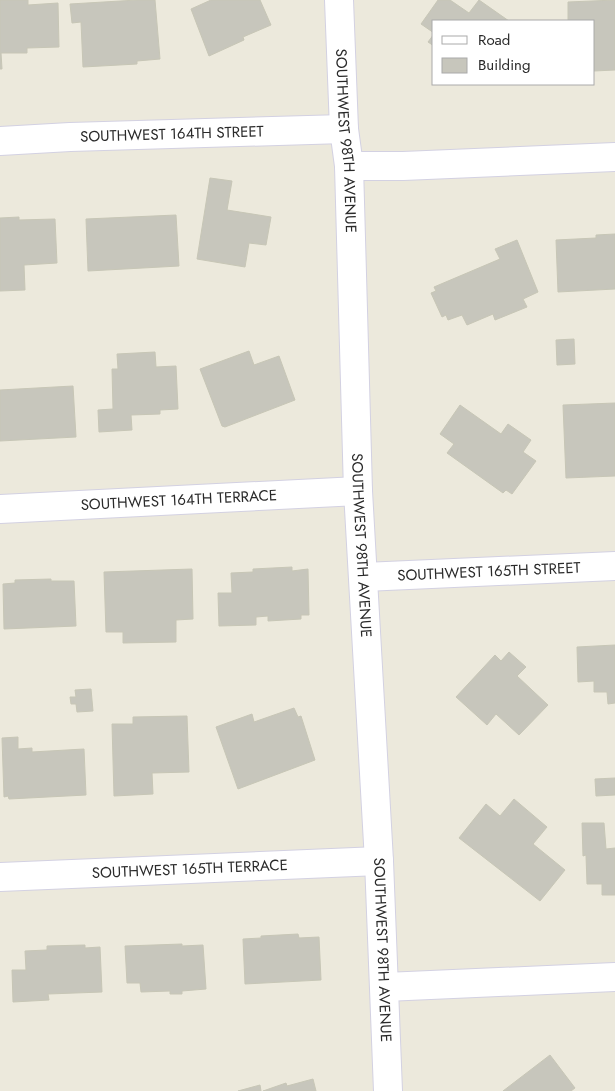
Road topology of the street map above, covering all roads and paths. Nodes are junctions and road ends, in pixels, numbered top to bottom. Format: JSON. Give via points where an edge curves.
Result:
{"nodes":[{"id":1,"x":339,"y":0,"type":"edge"},
{"id":2,"x":344,"y":129,"type":"junction"},
{"id":3,"x":0,"y":141,"type":"edge"},
{"id":4,"x":615,"y":157,"type":"edge"},
{"id":5,"x":349,"y":166,"type":"junction"},
{"id":6,"x":358,"y":491,"type":"junction"},
{"id":7,"x":0,"y":509,"type":"edge"},
{"id":8,"x":615,"y":566,"type":"edge"},
{"id":9,"x":364,"y":577,"type":"junction"},
{"id":10,"x":379,"y":861,"type":"junction"},
{"id":11,"x":0,"y":877,"type":"edge"},
{"id":12,"x":615,"y":977,"type":"edge"},
{"id":13,"x":385,"y":987,"type":"junction"},
{"id":14,"x":388,"y":1091,"type":"edge"}],
"edges":[{"from":1,"to":2,"type":"street","name":"SOUTHWEST 98TH AVENUE"},
{"from":2,"to":3,"type":"street","name":"SOUTHWEST 164TH STREET"},
{"from":2,"to":5,"type":"street","name":"SOUTHWEST 98TH AVENUE"},
{"from":4,"to":5,"type":"street"},
{"from":5,"to":6,"type":"street","name":"SOUTHWEST 98TH AVENUE"},
{"from":6,"to":7,"type":"street","name":"SOUTHWEST 164TH TERRACE"},
{"from":6,"to":9,"type":"street","name":"SOUTHWEST 98TH AVENUE"},
{"from":8,"to":9,"type":"street","name":"SOUTHWEST 165TH STREET"},
{"from":9,"to":10,"type":"street","name":"SOUTHWEST 98TH AVENUE"},
{"from":10,"to":11,"type":"street","name":"SOUTHWEST 165TH TERRACE"},
{"from":10,"to":13,"type":"street","name":"SOUTHWEST 98TH AVENUE"},
{"from":12,"to":13,"type":"street"},
{"from":13,"to":14,"type":"street","name":"SOUTHWEST 98TH AVENUE"}]}
